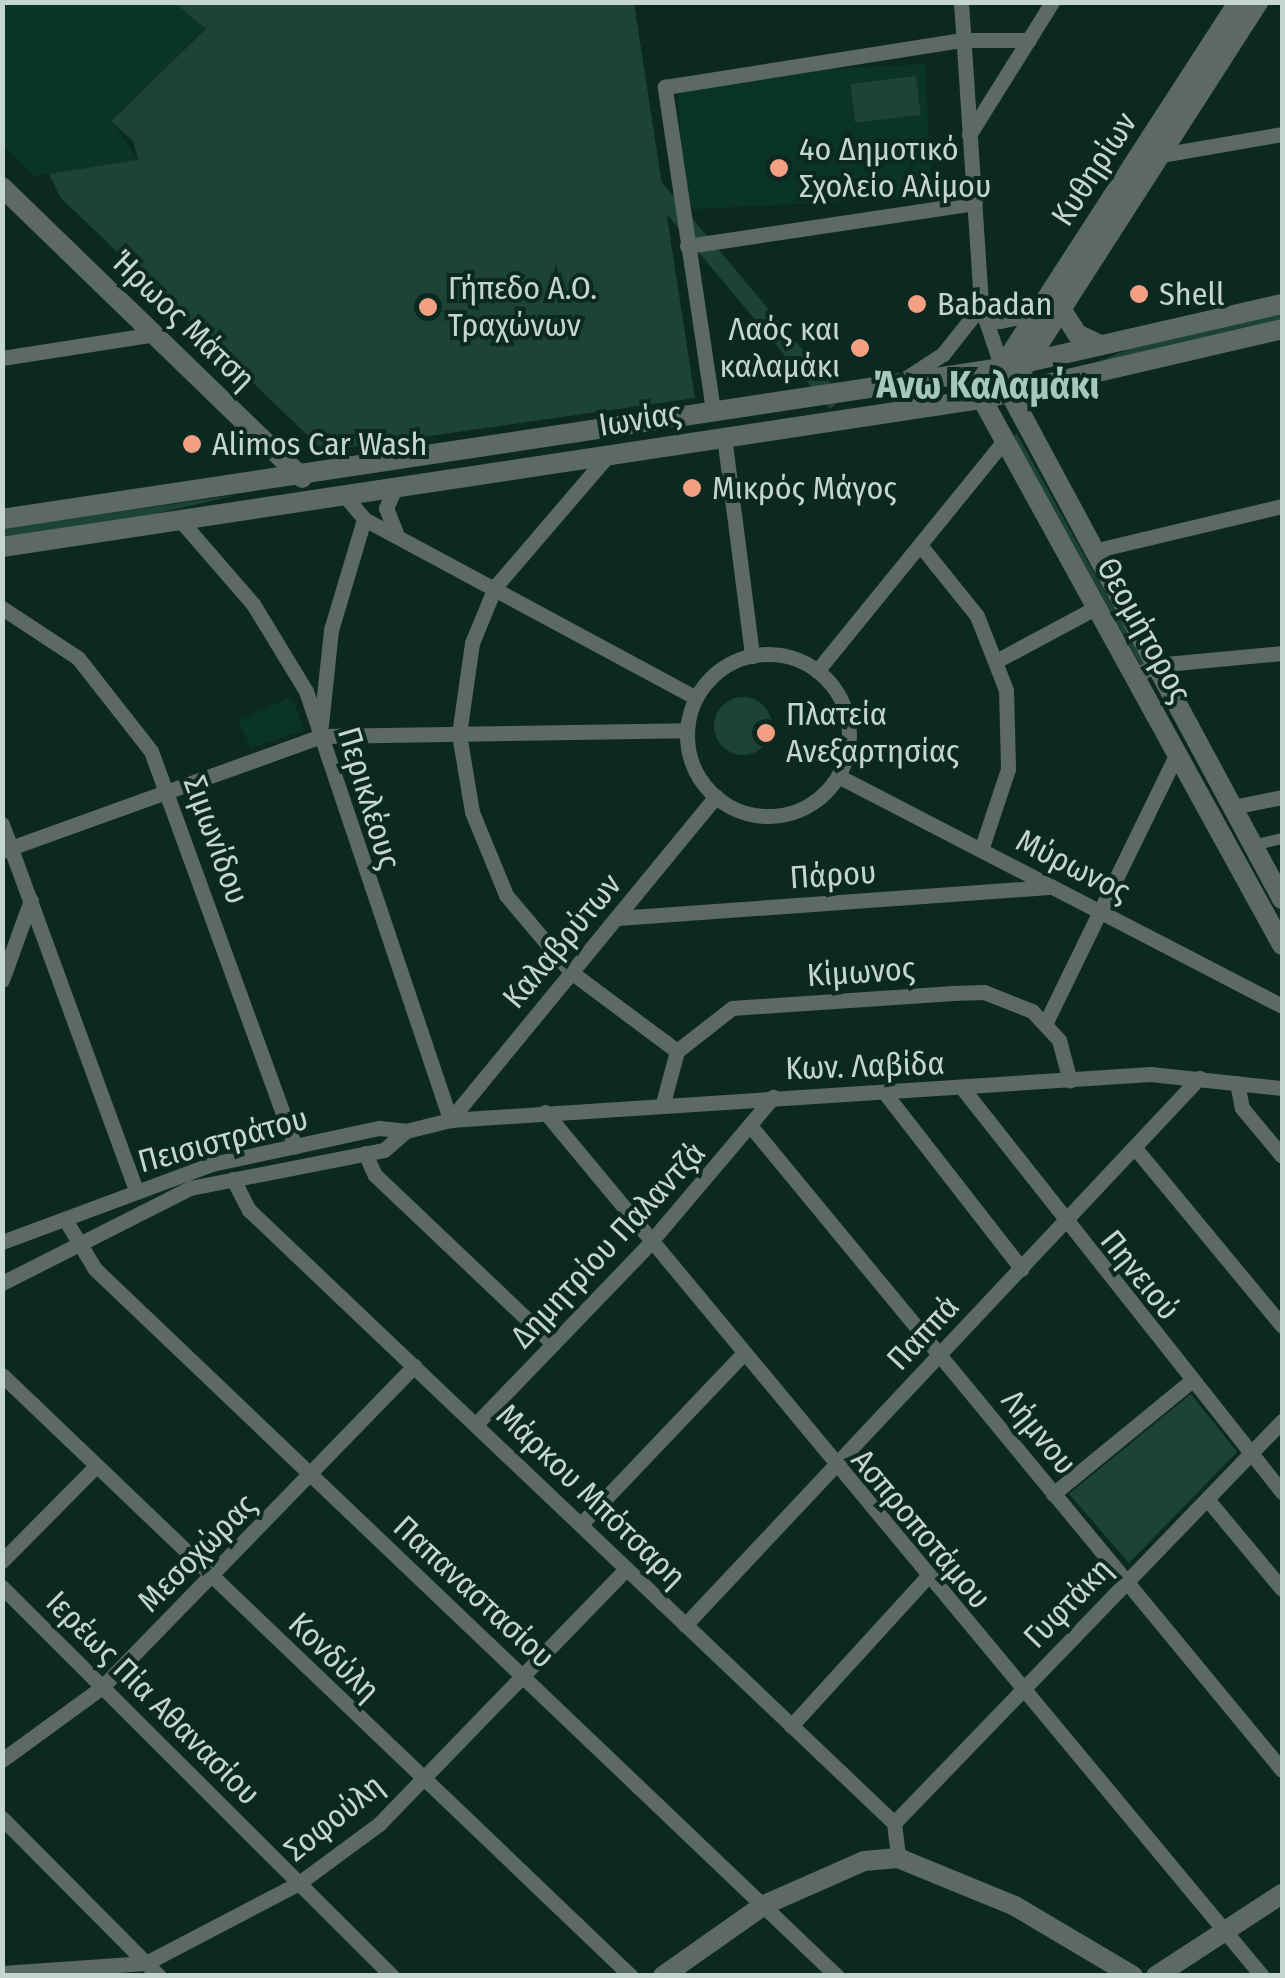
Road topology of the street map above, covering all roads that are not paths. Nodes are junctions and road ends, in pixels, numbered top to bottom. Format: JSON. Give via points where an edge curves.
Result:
{"nodes":[{"id":1,"x":961,"y":2,"type":"edge"},
{"id":2,"x":972,"y":2,"type":"edge"},
{"id":3,"x":1052,"y":2,"type":"edge"},
{"id":4,"x":1238,"y":2,"type":"edge"},
{"id":5,"x":1258,"y":2,"type":"edge"},
{"id":6,"x":962,"y":33,"type":"junction"},
{"id":7,"x":1028,"y":40,"type":"junction"},
{"id":8,"x":1282,"y":134,"type":"edge"},
{"id":9,"x":970,"y":135,"type":"junction"},
{"id":10,"x":1151,"y":153,"type":"junction"},
{"id":11,"x":4,"y":189,"type":"edge"},
{"id":12,"x":975,"y":203,"type":"junction"},
{"id":13,"x":687,"y":246,"type":"junction"},
{"id":14,"x":1282,"y":304,"type":"edge"},
{"id":15,"x":981,"y":306,"type":"junction"},
{"id":16,"x":1061,"y":308,"type":"junction"},
{"id":17,"x":1038,"y":311,"type":"junction"},
{"id":18,"x":1282,"y":329,"type":"edge"},
{"id":19,"x":154,"y":334,"type":"junction"},
{"id":20,"x":1102,"y":345,"type":"junction"},
{"id":21,"x":2,"y":358,"type":"edge"},
{"id":22,"x":1027,"y":362,"type":"junction"},
{"id":23,"x":1002,"y":368,"type":"junction"},
{"id":24,"x":898,"y":382,"type":"junction"},
{"id":25,"x":1007,"y":393,"type":"junction"},
{"id":26,"x":982,"y":399,"type":"junction"},
{"id":27,"x":713,"y":410,"type":"junction"},
{"id":28,"x":724,"y":436,"type":"junction"},
{"id":29,"x":1005,"y":440,"type":"junction"},
{"id":30,"x":610,"y":454,"type":"junction"},
{"id":31,"x":299,"y":473,"type":"junction"},
{"id":32,"x":395,"y":488,"type":"junction"},
{"id":33,"x":345,"y":496,"type":"junction"},
{"id":34,"x":318,"y":500,"type":"junction"},
{"id":35,"x":1282,"y":506,"type":"edge"},
{"id":36,"x":2,"y":519,"type":"edge"},
{"id":37,"x":364,"y":519,"type":"junction"},
{"id":38,"x":181,"y":521,"type":"junction"},
{"id":39,"x":396,"y":534,"type":"junction"},
{"id":40,"x":920,"y":546,"type":"junction"},
{"id":41,"x":2,"y":547,"type":"edge"},
{"id":42,"x":1093,"y":551,"type":"junction"},
{"id":43,"x":495,"y":586,"type":"junction"},
{"id":44,"x":1097,"y":607,"type":"junction"},
{"id":45,"x":2,"y":608,"type":"edge"},
{"id":46,"x":1282,"y":652,"type":"edge"},
{"id":47,"x":752,"y":656,"type":"junction"},
{"id":48,"x":998,"y":660,"type":"junction"},
{"id":49,"x":1155,"y":665,"type":"junction"},
{"id":50,"x":817,"y":671,"type":"junction"},
{"id":51,"x":1135,"y":676,"type":"junction"},
{"id":52,"x":696,"y":698,"type":"junction"},
{"id":53,"x":688,"y":730,"type":"junction"},
{"id":54,"x":459,"y":734,"type":"junction"},
{"id":55,"x":321,"y":735,"type":"junction"},
{"id":56,"x":1177,"y":754,"type":"junction"},
{"id":57,"x":838,"y":776,"type":"junction"},
{"id":58,"x":171,"y":791,"type":"junction"},
{"id":59,"x":716,"y":796,"type":"junction"},
{"id":60,"x":1282,"y":797,"type":"edge"},
{"id":61,"x":1233,"y":808,"type":"junction"},
{"id":62,"x":2,"y":824,"type":"edge"},
{"id":63,"x":1282,"y":838,"type":"edge"},
{"id":64,"x":1253,"y":845,"type":"junction"},
{"id":65,"x":8,"y":849,"type":"edge"},
{"id":66,"x":981,"y":850,"type":"junction"},
{"id":67,"x":1053,"y":887,"type":"junction"},
{"id":68,"x":1282,"y":899,"type":"edge"},
{"id":69,"x":31,"y":900,"type":"junction"},
{"id":70,"x":1099,"y":911,"type":"junction"},
{"id":71,"x":617,"y":918,"type":"junction"},
{"id":72,"x":1282,"y":946,"type":"edge"},
{"id":73,"x":571,"y":972,"type":"junction"},
{"id":74,"x":2,"y":980,"type":"edge"},
{"id":75,"x":1282,"y":1006,"type":"edge"},
{"id":76,"x":1046,"y":1022,"type":"junction"},
{"id":77,"x":678,"y":1051,"type":"junction"},
{"id":78,"x":1199,"y":1078,"type":"junction"},
{"id":79,"x":1070,"y":1081,"type":"junction"},
{"id":80,"x":1237,"y":1083,"type":"junction"},
{"id":81,"x":1282,"y":1088,"type":"edge"},
{"id":82,"x":964,"y":1089,"type":"junction"},
{"id":83,"x":884,"y":1092,"type":"junction"},
{"id":84,"x":773,"y":1097,"type":"junction"},
{"id":85,"x":664,"y":1104,"type":"junction"},
{"id":86,"x":544,"y":1112,"type":"junction"},
{"id":87,"x":450,"y":1120,"type":"junction"},
{"id":88,"x":753,"y":1130,"type":"junction"},
{"id":89,"x":406,"y":1131,"type":"junction"},
{"id":90,"x":295,"y":1147,"type":"junction"},
{"id":91,"x":1135,"y":1148,"type":"junction"},
{"id":92,"x":365,"y":1152,"type":"junction"},
{"id":93,"x":1282,"y":1156,"type":"edge"},
{"id":94,"x":234,"y":1179,"type":"junction"},
{"id":95,"x":136,"y":1191,"type":"junction"},
{"id":96,"x":66,"y":1221,"type":"junction"},
{"id":97,"x":1063,"y":1224,"type":"junction"},
{"id":98,"x":2,"y":1242,"type":"edge"},
{"id":99,"x":651,"y":1243,"type":"junction"},
{"id":100,"x":78,"y":1244,"type":"junction"},
{"id":101,"x":1022,"y":1268,"type":"junction"},
{"id":102,"x":2,"y":1283,"type":"edge"},
{"id":103,"x":1282,"y":1326,"type":"edge"},
{"id":104,"x":554,"y":1344,"type":"junction"},
{"id":105,"x":941,"y":1355,"type":"junction"},
{"id":106,"x":741,"y":1356,"type":"junction"},
{"id":107,"x":414,"y":1366,"type":"junction"},
{"id":108,"x":2,"y":1376,"type":"edge"},
{"id":109,"x":1191,"y":1380,"type":"junction"},
{"id":110,"x":1282,"y":1421,"type":"edge"},
{"id":111,"x":476,"y":1424,"type":"junction"},
{"id":112,"x":1251,"y":1454,"type":"junction"},
{"id":113,"x":96,"y":1466,"type":"junction"},
{"id":114,"x":835,"y":1468,"type":"junction"},
{"id":115,"x":311,"y":1476,"type":"junction"},
{"id":116,"x":1282,"y":1492,"type":"edge"},
{"id":117,"x":1054,"y":1494,"type":"junction"},
{"id":118,"x":1207,"y":1499,"type":"junction"},
{"id":119,"x":581,"y":1524,"type":"junction"},
{"id":120,"x":2,"y":1561,"type":"edge"},
{"id":121,"x":626,"y":1569,"type":"junction"},
{"id":122,"x":926,"y":1578,"type":"junction"},
{"id":123,"x":212,"y":1579,"type":"junction"},
{"id":124,"x":1128,"y":1582,"type":"junction"},
{"id":125,"x":2,"y":1587,"type":"edge"},
{"id":126,"x":1282,"y":1589,"type":"edge"},
{"id":127,"x":685,"y":1625,"type":"junction"},
{"id":128,"x":523,"y":1676,"type":"junction"},
{"id":129,"x":102,"y":1687,"type":"junction"},
{"id":130,"x":1022,"y":1691,"type":"junction"},
{"id":131,"x":791,"y":1726,"type":"junction"},
{"id":132,"x":2,"y":1760,"type":"edge"},
{"id":133,"x":1282,"y":1770,"type":"edge"},
{"id":134,"x":422,"y":1778,"type":"junction"},
{"id":135,"x":2,"y":1818,"type":"edge"},
{"id":136,"x":894,"y":1824,"type":"junction"},
{"id":137,"x":898,"y":1858,"type":"junction"},
{"id":138,"x":299,"y":1884,"type":"junction"},
{"id":139,"x":1282,"y":1894,"type":"edge"},
{"id":140,"x":764,"y":1905,"type":"junction"},
{"id":141,"x":1225,"y":1931,"type":"junction"},
{"id":142,"x":146,"y":1969,"type":"edge"},
{"id":143,"x":2,"y":1973,"type":"edge"},
{"id":144,"x":1156,"y":1975,"type":"edge"},
{"id":145,"x":159,"y":1976,"type":"edge"},
{"id":146,"x":392,"y":1976,"type":"edge"},
{"id":147,"x":631,"y":1976,"type":"edge"},
{"id":148,"x":663,"y":1976,"type":"edge"},
{"id":149,"x":837,"y":1976,"type":"edge"},
{"id":150,"x":1133,"y":1976,"type":"edge"},
{"id":151,"x":1262,"y":1976,"type":"edge"}],
"edges":[{"from":1,"to":6,"type":"street"},
{"from":2,"to":6,"type":"street"},
{"from":3,"to":7,"type":"street"},
{"from":4,"to":10,"type":"street","name":"Κυθηρίων"},
{"from":5,"to":10,"type":"street","name":"Κυθηρίων"},
{"from":6,"to":7,"type":"street"},
{"from":6,"to":9,"type":"street"},
{"from":6,"to":13,"type":"street","via":[[665,88]]},
{"from":7,"to":9,"type":"street"},
{"from":8,"to":10,"type":"street"},
{"from":9,"to":12,"type":"street"},
{"from":10,"to":16,"type":"street","name":"Κυθηρίων"},
{"from":10,"to":17,"type":"street","name":"Κυθηρίων"},
{"from":11,"to":19,"type":"street","name":"Ήρωος Μάτση"},
{"from":12,"to":13,"type":"street"},
{"from":12,"to":15,"type":"street"},
{"from":13,"to":27,"type":"street"},
{"from":14,"to":20,"type":"street","name":"Ιωνίας"},
{"from":15,"to":17,"type":"street","via":[[1000,319]]},
{"from":15,"to":23,"type":"street"},
{"from":15,"to":24,"type":"street","via":[[942,354]]},
{"from":16,"to":20,"type":"street","via":[[1077,334]]},
{"from":16,"to":22,"type":"street","name":"Κυθηρίων"},
{"from":17,"to":23,"type":"street","name":"Κυθηρίων"},
{"from":18,"to":25,"type":"street","name":"Ιωνίας"},
{"from":19,"to":21,"type":"street"},
{"from":19,"to":31,"type":"street","name":"Ήρωος Μάτση"},
{"from":20,"to":22,"type":"street","name":"Ιωνίας"},
{"from":22,"to":23,"type":"street","name":"Ιωνίας"},
{"from":22,"to":25,"type":"street"},
{"from":23,"to":24,"type":"street","name":"Ιωνίας"},
{"from":23,"to":25,"type":"street","name":"Θεομήτορος"},
{"from":23,"to":26,"type":"street"},
{"from":24,"to":27,"type":"street","name":"Ιωνίας"},
{"from":25,"to":26,"type":"street","name":"Ιωνίας"},
{"from":25,"to":42,"type":"street","name":"Θεομήτορος"},
{"from":26,"to":28,"type":"street","name":"Ιωνίας"},
{"from":26,"to":29,"type":"street","name":"Θεομήτορος"},
{"from":27,"to":31,"type":"street","name":"Ιωνίας"},
{"from":28,"to":30,"type":"street","name":"Ιωνίας"},
{"from":28,"to":47,"type":"street"},
{"from":29,"to":40,"type":"street"},
{"from":29,"to":44,"type":"street","name":"Θεομήτορος"},
{"from":30,"to":32,"type":"street","name":"Ιωνίας"},
{"from":30,"to":43,"type":"street"},
{"from":31,"to":34,"type":"street","name":"Ήρωος Μάτση"},
{"from":31,"to":36,"type":"street","name":"Ιωνίας"},
{"from":32,"to":33,"type":"street","name":"Ιωνίας"},
{"from":32,"to":39,"type":"street","via":[[386,508]]},
{"from":33,"to":34,"type":"street","name":"Ιωνίας"},
{"from":33,"to":37,"type":"street"},
{"from":34,"to":38,"type":"street","name":"Ιωνίας"},
{"from":35,"to":42,"type":"street"},
{"from":37,"to":39,"type":"street"},
{"from":37,"to":55,"type":"street","via":[[331,630]]},
{"from":38,"to":41,"type":"street","name":"Ιωνίας"},
{"from":38,"to":55,"type":"street","name":"Περικλέους","via":[[273,632]]},
{"from":39,"to":43,"type":"street"},
{"from":40,"to":48,"type":"street","via":[[961,591]]},
{"from":40,"to":50,"type":"street"},
{"from":42,"to":49,"type":"street","name":"Θεομήτορος"},
{"from":43,"to":52,"type":"street"},
{"from":43,"to":54,"type":"street","via":[[472,643]]},
{"from":44,"to":48,"type":"street"},
{"from":44,"to":51,"type":"street","name":"Θεομήτορος"},
{"from":45,"to":58,"type":"street","name":"Σιμωνίδου","via":[[110,689]]},
{"from":46,"to":49,"type":"street"},
{"from":47,"to":50,"type":"street","via":[[782,655]]},
{"from":47,"to":52,"type":"street","via":[[719,671]]},
{"from":48,"to":66,"type":"street","via":[[1008,768]]},
{"from":49,"to":51,"type":"street"},
{"from":49,"to":61,"type":"street","name":"Θεομήτορος"},
{"from":50,"to":57,"type":"street","via":[[847,717]]},
{"from":51,"to":56,"type":"street","name":"Θεομήτορος"},
{"from":52,"to":53,"type":"street"},
{"from":53,"to":54,"type":"street"},
{"from":53,"to":59,"type":"street","via":[[696,771]]},
{"from":54,"to":55,"type":"street"},
{"from":54,"to":73,"type":"street","via":[[472,812],[497,878]]},
{"from":55,"to":58,"type":"street"},
{"from":55,"to":87,"type":"street","name":"Περικλέους"},
{"from":56,"to":70,"type":"street"},
{"from":56,"to":72,"type":"street","name":"Θεομήτορος"},
{"from":57,"to":59,"type":"street","via":[[814,802],[784,814],[748,813]]},
{"from":57,"to":66,"type":"street","name":"Μύρωνος"},
{"from":58,"to":65,"type":"street"},
{"from":58,"to":90,"type":"street","name":"Σιμωνίδου"},
{"from":59,"to":71,"type":"street","name":"Καλαβρύτων"},
{"from":60,"to":61,"type":"street"},
{"from":61,"to":64,"type":"street","name":"Θεομήτορος"},
{"from":62,"to":65,"type":"street"},
{"from":63,"to":64,"type":"street"},
{"from":64,"to":68,"type":"street","name":"Θεομήτορος"},
{"from":65,"to":69,"type":"street"},
{"from":66,"to":67,"type":"street","name":"Μύρωνος"},
{"from":67,"to":70,"type":"street","name":"Μύρωνος"},
{"from":67,"to":71,"type":"street","name":"Πάρου"},
{"from":69,"to":74,"type":"street"},
{"from":69,"to":95,"type":"street"},
{"from":70,"to":75,"type":"street","name":"Μύρωνος"},
{"from":70,"to":76,"type":"street"},
{"from":71,"to":73,"type":"street","name":"Καλαβρύτων"},
{"from":73,"to":77,"type":"street"},
{"from":73,"to":87,"type":"street","name":"Καλαβρύτων"},
{"from":76,"to":77,"type":"street","name":"Κίμωνος","via":[[984,992],[732,1008]]},
{"from":76,"to":79,"type":"street"},
{"from":77,"to":85,"type":"street"},
{"from":78,"to":79,"type":"street","name":"Κων. Λαβίδα"},
{"from":78,"to":80,"type":"street","name":"Κων. Λαβίδα"},
{"from":78,"to":91,"type":"street","name":"Παππά"},
{"from":79,"to":82,"type":"street","name":"Κων. Λαβίδα"},
{"from":80,"to":81,"type":"street","name":"Κων. Λαβίδα"},
{"from":80,"to":93,"type":"street","via":[[1242,1108]]},
{"from":82,"to":83,"type":"street","name":"Κων. Λαβίδα"},
{"from":82,"to":97,"type":"street","name":"Πηνειού"},
{"from":83,"to":84,"type":"street","name":"Κων. Λαβίδα"},
{"from":83,"to":101,"type":"street"},
{"from":84,"to":85,"type":"street","name":"Κων. Λαβίδα"},
{"from":84,"to":88,"type":"street","name":"Δημητρίου Παλαντζά"},
{"from":85,"to":86,"type":"street","name":"Κων. Λαβίδα"},
{"from":86,"to":87,"type":"street","name":"Κων. Λαβίδα"},
{"from":86,"to":99,"type":"street","name":"Ασπροποτάμου"},
{"from":87,"to":89,"type":"street","name":"Κων. Λαβίδα"},
{"from":88,"to":99,"type":"street","name":"Δημητρίου Παλαντζά"},
{"from":88,"to":105,"type":"street","name":"Λήμνου"},
{"from":89,"to":90,"type":"street","name":"Πεισιστράτου"},
{"from":89,"to":92,"type":"street"},
{"from":90,"to":95,"type":"street","name":"Πεισιστράτου"},
{"from":91,"to":97,"type":"street","name":"Παππά"},
{"from":91,"to":103,"type":"street"},
{"from":92,"to":94,"type":"street"},
{"from":92,"to":104,"type":"street","via":[[375,1175]]},
{"from":94,"to":100,"type":"street","via":[[176,1193]]},
{"from":94,"to":107,"type":"street","name":"Μάρκου Μπότσαρη","via":[[249,1210]]},
{"from":95,"to":96,"type":"street","name":"Πεισιστράτου"},
{"from":96,"to":98,"type":"street","name":"Πεισιστράτου"},
{"from":96,"to":100,"type":"street","name":"Παπαναστασίου"},
{"from":97,"to":101,"type":"street","name":"Παππά"},
{"from":97,"to":109,"type":"street","name":"Πηνειού"},
{"from":99,"to":104,"type":"street","name":"Δημητρίου Παλαντζά"},
{"from":99,"to":106,"type":"street","name":"Ασπροποτάμου"},
{"from":100,"to":102,"type":"street"},
{"from":100,"to":115,"type":"street","name":"Παπαναστασίου"},
{"from":101,"to":105,"type":"street","name":"Παππά"},
{"from":104,"to":111,"type":"street","name":"Δημητρίου Παλαντζά"},
{"from":105,"to":114,"type":"street","name":"Παππά"},
{"from":105,"to":117,"type":"street","name":"Λήμνου"},
{"from":106,"to":114,"type":"street","name":"Ασπροποτάμου"},
{"from":106,"to":119,"type":"street"},
{"from":107,"to":111,"type":"street","name":"Μάρκου Μπότσαρη"},
{"from":107,"to":115,"type":"street","name":"Μεσοχώρας"},
{"from":108,"to":113,"type":"street","name":"Κονδύλη"},
{"from":109,"to":112,"type":"street","name":"Πηνειού"},
{"from":109,"to":117,"type":"street"},
{"from":110,"to":112,"type":"street","name":"Γυφτάκη"},
{"from":111,"to":119,"type":"street","name":"Μάρκου Μπότσαρη"},
{"from":112,"to":116,"type":"street","name":"Πηνειού"},
{"from":112,"to":118,"type":"street","name":"Γυφτάκη"},
{"from":113,"to":120,"type":"street"},
{"from":113,"to":123,"type":"street","name":"Κονδύλη"},
{"from":114,"to":122,"type":"street","name":"Ασπροποτάμου"},
{"from":114,"to":127,"type":"street","name":"Παππά"},
{"from":115,"to":123,"type":"street","name":"Μεσοχώρας"},
{"from":115,"to":128,"type":"street","name":"Παπαναστασίου"},
{"from":117,"to":124,"type":"street","name":"Λήμνου"},
{"from":118,"to":124,"type":"street","name":"Γυφτάκη"},
{"from":118,"to":126,"type":"street"},
{"from":119,"to":121,"type":"street","name":"Μάρκου Μπότσαρη"},
{"from":121,"to":127,"type":"street","name":"Μάρκου Μπότσαρη"},
{"from":121,"to":128,"type":"street","name":"Σοφούλη"},
{"from":122,"to":130,"type":"street","name":"Ασπροποτάμου"},
{"from":122,"to":131,"type":"street"},
{"from":123,"to":129,"type":"street","name":"Μεσοχώρας"},
{"from":123,"to":134,"type":"street","name":"Κονδύλη"},
{"from":124,"to":130,"type":"street","name":"Γυφτάκη"},
{"from":124,"to":133,"type":"street","name":"Λήμνου"},
{"from":125,"to":129,"type":"street","name":"Ιερέως Πία Αθανασίου"},
{"from":127,"to":131,"type":"street","name":"Μάρκου Μπότσαρη"},
{"from":128,"to":134,"type":"street","name":"Σοφούλη"},
{"from":128,"to":140,"type":"street","name":"Παπαναστασίου"},
{"from":129,"to":132,"type":"street","name":"Μεσοχώρας"},
{"from":129,"to":138,"type":"street","name":"Ιερέως Πία Αθανασίου"},
{"from":130,"to":136,"type":"street","name":"Γυφτάκη"},
{"from":130,"to":141,"type":"street","name":"Ασπροποτάμου"},
{"from":131,"to":136,"type":"street","name":"Μάρκου Μπότσαρη"},
{"from":134,"to":138,"type":"street","name":"Σοφούλη","via":[[379,1824]]},
{"from":134,"to":147,"type":"street","name":"Κονδύλη"},
{"from":135,"to":142,"type":"street"},
{"from":136,"to":137,"type":"street"},
{"from":137,"to":140,"type":"street","via":[[864,1862]]},
{"from":137,"to":150,"type":"street","via":[[1015,1906]]},
{"from":138,"to":142,"type":"street","name":"Σοφούλη"},
{"from":138,"to":146,"type":"street","name":"Ιερέως Πία Αθανασίου"},
{"from":139,"to":141,"type":"street"},
{"from":140,"to":148,"type":"street"},
{"from":140,"to":149,"type":"street","name":"Παπαναστασίου"},
{"from":141,"to":144,"type":"street"},
{"from":141,"to":151,"type":"street","name":"Ασπροποτάμου"},
{"from":142,"to":143,"type":"street","name":"Σοφούλη"},
{"from":142,"to":145,"type":"street"}]}
